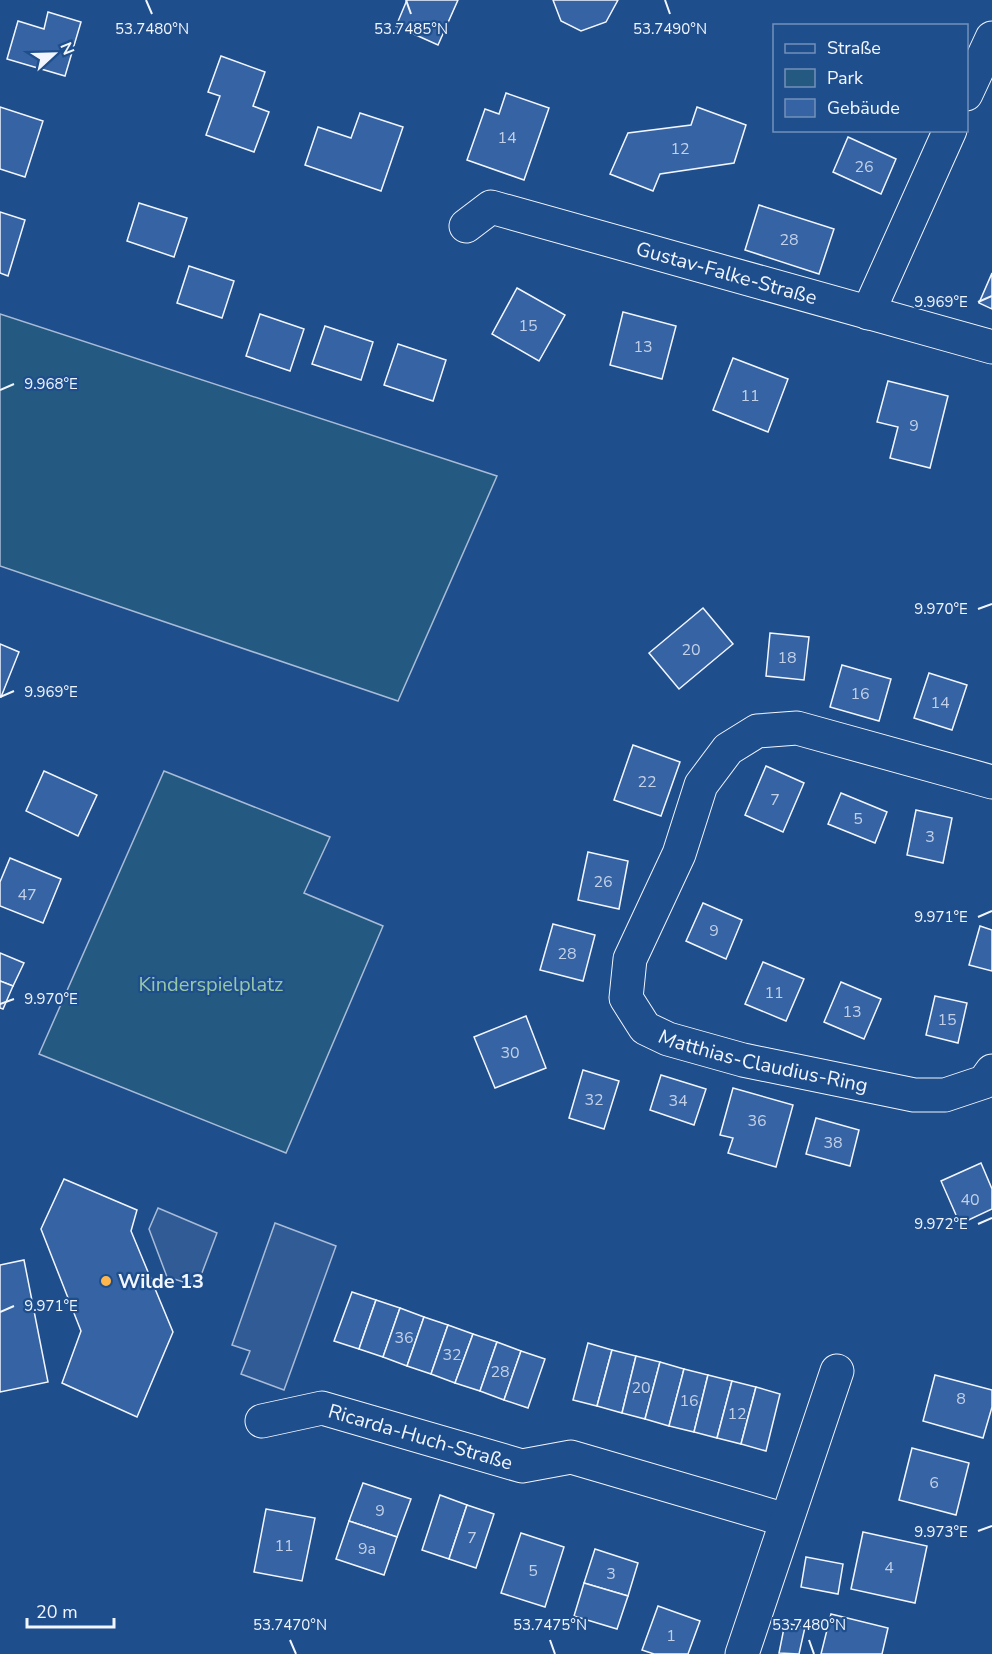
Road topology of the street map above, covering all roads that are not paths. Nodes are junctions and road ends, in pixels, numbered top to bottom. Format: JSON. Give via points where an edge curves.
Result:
{"nodes":[{"id":1,"x":992,"y":38,"type":"edge"},
{"id":2,"x":968,"y":90,"type":"edge"},
{"id":3,"x":949,"y":132,"type":"edge"},
{"id":4,"x":466,"y":226,"type":"dead end"},
{"id":5,"x":868,"y":313,"type":"junction"},
{"id":6,"x":992,"y":347,"type":"edge"},
{"id":7,"x":992,"y":782,"type":"edge"},
{"id":8,"x":992,"y":1071,"type":"edge"},
{"id":9,"x":837,"y":1371,"type":"dead end"},
{"id":10,"x":262,"y":1421,"type":"dead end"},
{"id":11,"x":786,"y":1520,"type":"junction"},
{"id":12,"x":742,"y":1654,"type":"edge"}],
"edges":[{"from":1,"to":2,"type":"street"},
{"from":3,"to":5,"type":"street"},
{"from":4,"to":5,"type":"street","name":"Gustav-Falke-Straße","via":[[491,207]]},
{"from":5,"to":6,"type":"street","name":"Gustav-Falke-Straße"},
{"from":7,"to":8,"type":"street","name":"Matthias-Claudius-Ring","via":[[797,728],[757,731],[728,749],[701,785],[679,854],[630,958],[626,998],[645,1028],[668,1039],[743,1060],[914,1095],[945,1095],[984,1082]]},
{"from":9,"to":11,"type":"street"},
{"from":10,"to":11,"type":"street","name":"Ricarda-Huch-Straße","via":[[322,1408],[522,1466],[571,1457]]},
{"from":11,"to":12,"type":"street"}]}
